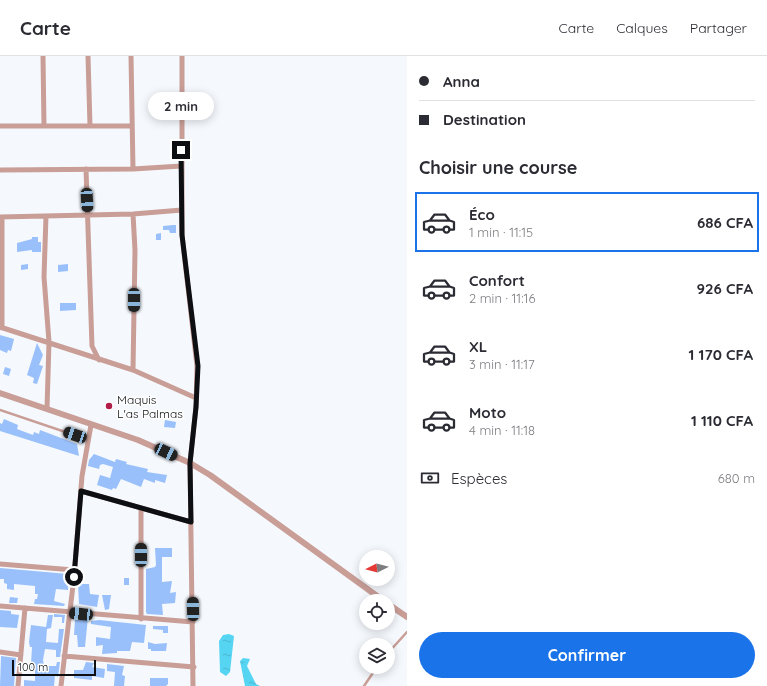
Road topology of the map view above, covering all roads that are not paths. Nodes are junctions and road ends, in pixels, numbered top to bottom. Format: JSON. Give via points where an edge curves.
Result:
{"nodes":[{"id":1,"x":43,"y":56,"type":"edge"},
{"id":2,"x":88,"y":56,"type":"edge"},
{"id":3,"x":131,"y":56,"type":"edge"},
{"id":4,"x":182,"y":56,"type":"edge"},
{"id":5,"x":0,"y":126,"type":"edge"},
{"id":6,"x":44,"y":126,"type":"junction"},
{"id":7,"x":90,"y":126,"type":"junction"},
{"id":8,"x":131,"y":126,"type":"junction"},
{"id":9,"x":181,"y":166,"type":"junction"},
{"id":10,"x":86,"y":169,"type":"junction"},
{"id":11,"x":133,"y":169,"type":"junction"},
{"id":12,"x":0,"y":170,"type":"edge"},
{"id":13,"x":182,"y":210,"type":"junction"},
{"id":14,"x":133,"y":214,"type":"junction"},
{"id":15,"x":88,"y":215,"type":"junction"},
{"id":16,"x":46,"y":216,"type":"junction"},
{"id":17,"x":1,"y":217,"type":"edge"},
{"id":18,"x":1,"y":327,"type":"edge"},
{"id":19,"x":49,"y":342,"type":"junction"},
{"id":20,"x":92,"y":346,"type":"junction"},
{"id":21,"x":81,"y":354,"type":"junction"},
{"id":22,"x":99,"y":360,"type":"junction"},
{"id":23,"x":133,"y":370,"type":"junction"},
{"id":24,"x":0,"y":393,"type":"edge"},
{"id":25,"x":196,"y":398,"type":"junction"},
{"id":26,"x":48,"y":408,"type":"junction"},
{"id":27,"x":0,"y":410,"type":"edge"},
{"id":28,"x":91,"y":425,"type":"junction"},
{"id":29,"x":89,"y":440,"type":"junction"},
{"id":30,"x":190,"y":463,"type":"junction"},
{"id":31,"x":81,"y":491,"type":"junction"},
{"id":32,"x":141,"y":508,"type":"junction"},
{"id":33,"x":191,"y":522,"type":"junction"},
{"id":34,"x":0,"y":564,"type":"edge"},
{"id":35,"x":74,"y":570,"type":"junction"},
{"id":36,"x":374,"y":594,"type":"edge"},
{"id":37,"x":0,"y":606,"type":"edge"},
{"id":38,"x":25,"y":608,"type":"junction"},
{"id":39,"x":395,"y":609,"type":"edge"},
{"id":40,"x":69,"y":612,"type":"junction"},
{"id":41,"x":407,"y":617,"type":"edge"},
{"id":42,"x":140,"y":619,"type":"junction"},
{"id":43,"x":193,"y":622,"type":"junction"},
{"id":44,"x":407,"y":632,"type":"edge"},
{"id":45,"x":395,"y":645,"type":"edge"},
{"id":46,"x":0,"y":652,"type":"edge"},
{"id":47,"x":21,"y":654,"type":"junction"},
{"id":48,"x":64,"y":656,"type":"junction"},
{"id":49,"x":194,"y":667,"type":"junction"},
{"id":50,"x":372,"y":674,"type":"edge"},
{"id":51,"x":18,"y":686,"type":"edge"},
{"id":52,"x":61,"y":686,"type":"edge"},
{"id":53,"x":193,"y":686,"type":"edge"},
{"id":54,"x":364,"y":686,"type":"edge"}],
"edges":[{"from":1,"to":6,"type":"street"},
{"from":2,"to":7,"type":"street"},
{"from":3,"to":8,"type":"street"},
{"from":4,"to":9,"type":"street"},
{"from":5,"to":6,"type":"street"},
{"from":6,"to":7,"type":"street"},
{"from":7,"to":8,"type":"street"},
{"from":8,"to":11,"type":"street"},
{"from":9,"to":11,"type":"street"},
{"from":9,"to":13,"type":"street"},
{"from":10,"to":11,"type":"street"},
{"from":10,"to":12,"type":"street"},
{"from":10,"to":15,"type":"street"},
{"from":13,"to":14,"type":"street"},
{"from":13,"to":25,"type":"street","via":[[185,265],[198,366]]},
{"from":14,"to":15,"type":"street"},
{"from":14,"to":23,"type":"street"},
{"from":15,"to":16,"type":"street"},
{"from":15,"to":20,"type":"street"},
{"from":16,"to":17,"type":"street"},
{"from":16,"to":19,"type":"street","via":[[44,277]]},
{"from":17,"to":18,"type":"street"},
{"from":18,"to":19,"type":"street"},
{"from":19,"to":21,"type":"street"},
{"from":19,"to":26,"type":"street"},
{"from":20,"to":21,"type":"street"},
{"from":20,"to":22,"type":"street"},
{"from":21,"to":22,"type":"street"},
{"from":22,"to":23,"type":"street"},
{"from":23,"to":25,"type":"street"},
{"from":24,"to":26,"type":"street"},
{"from":25,"to":30,"type":"street"},
{"from":26,"to":28,"type":"street"},
{"from":27,"to":29,"type":"lane"},
{"from":28,"to":29,"type":"street"},
{"from":28,"to":30,"type":"street","via":[[138,440]]},
{"from":29,"to":31,"type":"street"},
{"from":30,"to":33,"type":"street"},
{"from":30,"to":36,"type":"street"},
{"from":31,"to":32,"type":"street"},
{"from":31,"to":35,"type":"street"},
{"from":32,"to":33,"type":"street"},
{"from":32,"to":42,"type":"street"},
{"from":33,"to":43,"type":"street"},
{"from":34,"to":35,"type":"street"},
{"from":35,"to":40,"type":"street"},
{"from":37,"to":38,"type":"street"},
{"from":38,"to":40,"type":"street"},
{"from":38,"to":47,"type":"street"},
{"from":39,"to":41,"type":"street"},
{"from":40,"to":42,"type":"street"},
{"from":40,"to":48,"type":"street"},
{"from":42,"to":43,"type":"street"},
{"from":43,"to":49,"type":"street"},
{"from":44,"to":45,"type":"lane"},
{"from":46,"to":47,"type":"street"},
{"from":47,"to":51,"type":"street"},
{"from":48,"to":49,"type":"street"},
{"from":48,"to":52,"type":"street"},
{"from":49,"to":53,"type":"street"},
{"from":50,"to":54,"type":"lane"}]}
